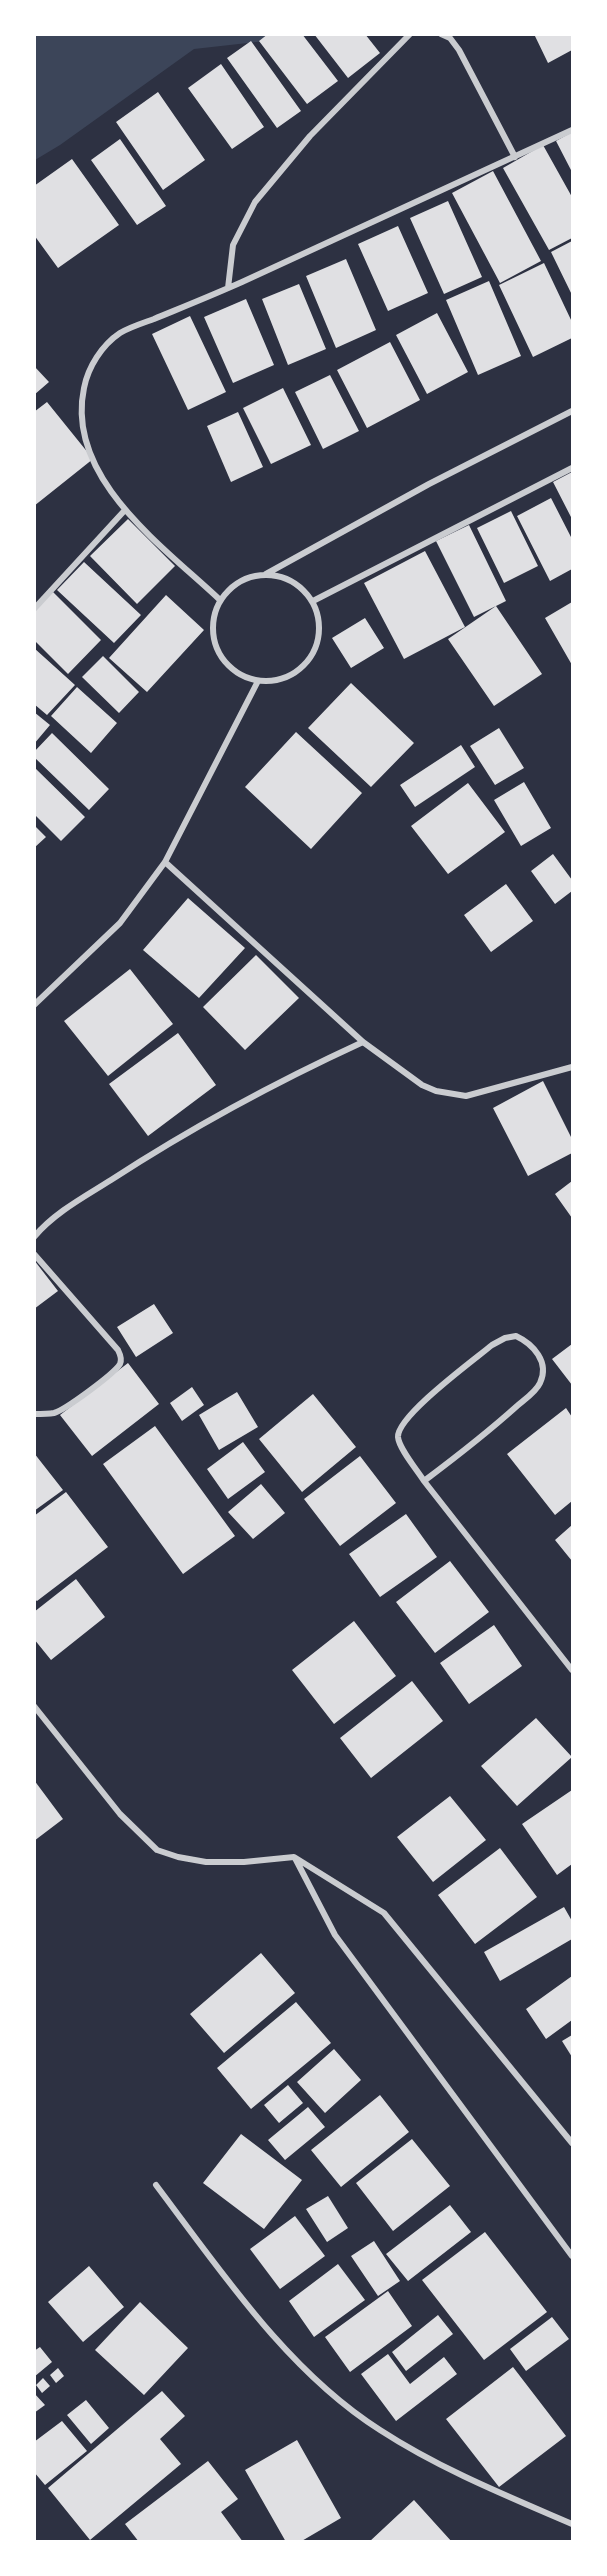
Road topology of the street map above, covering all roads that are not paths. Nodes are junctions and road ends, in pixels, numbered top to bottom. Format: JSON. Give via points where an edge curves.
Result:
{"nodes":[{"id":1,"x":410,"y":34,"type":"edge"},
{"id":2,"x":441,"y":34,"type":"edge"},
{"id":3,"x":573,"y":130,"type":"edge"},
{"id":4,"x":515,"y":157,"type":"junction"},
{"id":5,"x":228,"y":288,"type":"junction"},
{"id":6,"x":573,"y":411,"type":"edge"},
{"id":7,"x":573,"y":468,"type":"edge"},
{"id":8,"x":125,"y":510,"type":"junction"},
{"id":9,"x":266,"y":574,"type":"junction"},
{"id":10,"x":220,"y":600,"type":"junction"},
{"id":11,"x":313,"y":601,"type":"junction"},
{"id":12,"x":34,"y":609,"type":"edge"},
{"id":13,"x":258,"y":681,"type":"junction"},
{"id":14,"x":165,"y":862,"type":"junction"},
{"id":15,"x":34,"y":1005,"type":"edge"},
{"id":16,"x":363,"y":1042,"type":"junction"},
{"id":17,"x":573,"y":1067,"type":"edge"},
{"id":18,"x":34,"y":1238,"type":"edge"},
{"id":19,"x":34,"y":1254,"type":"edge"},
{"id":20,"x":34,"y":1414,"type":"edge"},
{"id":21,"x":424,"y":1481,"type":"junction"},
{"id":22,"x":573,"y":1670,"type":"edge"},
{"id":23,"x":34,"y":1706,"type":"edge"},
{"id":24,"x":294,"y":1857,"type":"junction"},
{"id":25,"x":573,"y":2143,"type":"edge"},
{"id":26,"x":156,"y":2185,"type":"dead end"},
{"id":27,"x":573,"y":2256,"type":"edge"},
{"id":28,"x":573,"y":2524,"type":"edge"}],
"edges":[{"from":1,"to":5,"type":"street","via":[[310,136],[255,202],[233,244]]},
{"from":2,"to":4,"type":"street","via":[[459,50]]},
{"from":3,"to":4,"type":"street"},
{"from":4,"to":5,"type":"street"},
{"from":5,"to":8,"type":"street","via":[[120,333],[102,348],[84,389],[83,419],[95,466]]},
{"from":6,"to":9,"type":"street","via":[[429,484]]},
{"from":7,"to":11,"type":"street"},
{"from":8,"to":10,"type":"street"},
{"from":8,"to":12,"type":"street"},
{"from":9,"to":10,"type":"street","via":[[248,577],[232,586]]},
{"from":9,"to":11,"type":"street","via":[[301,586]]},
{"from":10,"to":13,"type":"street","via":[[213,616],[212,634],[217,651],[227,666]]},
{"from":11,"to":13,"type":"street","via":[[320,634],[305,665],[291,676]]},
{"from":13,"to":14,"type":"street"},
{"from":14,"to":15,"type":"street","via":[[120,924]]},
{"from":14,"to":16,"type":"street"},
{"from":16,"to":17,"type":"street","via":[[422,1085],[450,1095],[485,1092]]},
{"from":16,"to":18,"type":"street","via":[[203,1124],[68,1207]]},
{"from":19,"to":20,"type":"street","via":[[121,1358],[120,1364],[100,1383],[62,1410]]},
{"from":21,"to":21,"type":"street","via":[[489,1431],[540,1384],[540,1358],[526,1340],[516,1336],[492,1345],[401,1426],[398,1437]]},
{"from":21,"to":22,"type":"street"},
{"from":23,"to":24,"type":"street","via":[[120,1814],[157,1850],[206,1862]]},
{"from":24,"to":25,"type":"street","via":[[384,1913]]},
{"from":24,"to":27,"type":"street","via":[[335,1935]]},
{"from":26,"to":28,"type":"street","via":[[228,2280],[305,2370],[330,2392],[379,2430],[425,2456],[470,2480]]}]}
